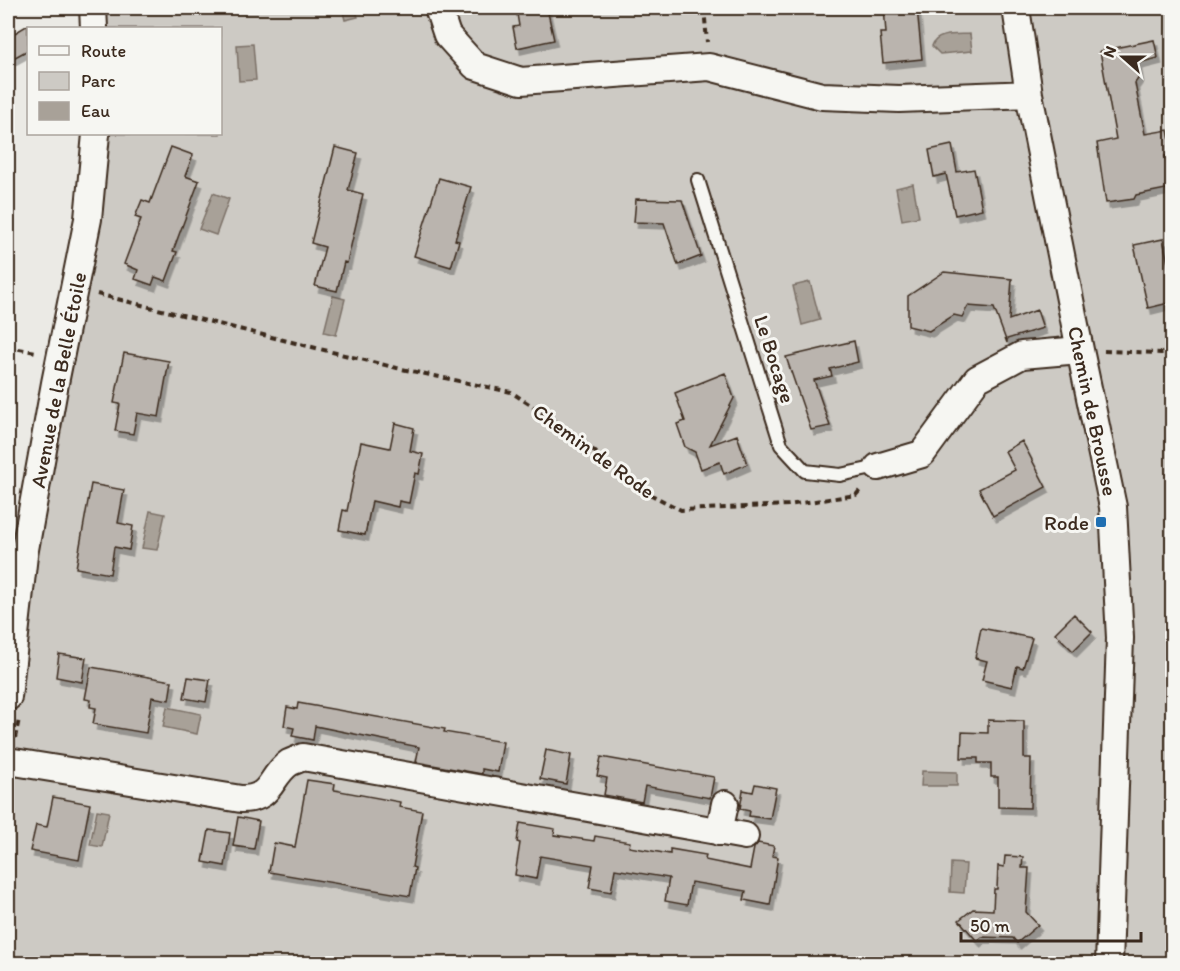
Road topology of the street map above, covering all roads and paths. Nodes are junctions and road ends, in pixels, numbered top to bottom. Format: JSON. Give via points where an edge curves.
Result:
{"nodes":[{"id":1,"x":93,"y":8,"type":"edge"},
{"id":2,"x":438,"y":8,"type":"edge"},
{"id":3,"x":704,"y":8,"type":"edge"},
{"id":4,"x":1016,"y":8,"type":"edge"},
{"id":5,"x":94,"y":27,"type":"edge"},
{"id":6,"x":709,"y":67,"type":"junction"},
{"id":7,"x":1029,"y":94,"type":"junction"},
{"id":8,"x":96,"y":135,"type":"edge"},
{"id":9,"x":698,"y":180,"type":"dead end"},
{"id":10,"x":75,"y":290,"type":"junction"},
{"id":11,"x":8,"y":347,"type":"edge"},
{"id":12,"x":1080,"y":350,"type":"junction"},
{"id":13,"x":1173,"y":351,"type":"edge"},
{"id":14,"x":37,"y":352,"type":"dead end"},
{"id":15,"x":878,"y":467,"type":"junction"},
{"id":16,"x":8,"y":697,"type":"edge"},
{"id":17,"x":8,"y":761,"type":"edge"},
{"id":18,"x":725,"y":804,"type":"dead end"},
{"id":19,"x":719,"y":832,"type":"junction"},
{"id":20,"x":745,"y":836,"type":"dead end"},
{"id":21,"x":1109,"y":963,"type":"edge"}],
"edges":[{"from":1,"to":5,"type":"street"},
{"from":2,"to":6,"type":"street","via":[[447,35],[475,66],[520,81]]},
{"from":3,"to":6,"type":"path"},
{"from":4,"to":7,"type":"street","name":"Chemin de Brousse"},
{"from":6,"to":7,"type":"street","via":[[822,96],[899,99]]},
{"from":7,"to":12,"type":"street","name":"Chemin de Brousse"},
{"from":8,"to":10,"type":"street","name":"Avenue de la Belle Étoile","via":[[88,219]]},
{"from":9,"to":15,"type":"lane","name":"Le Bocage","via":[[782,445],[805,471],[840,475]]},
{"from":10,"to":15,"type":"path","name":"Chemin de Rode","via":[[512,392],[574,434],[638,488],[681,510],[788,505],[856,495]]},
{"from":10,"to":16,"type":"street","name":"Avenue de la Belle Étoile","via":[[24,555]]},
{"from":11,"to":14,"type":"path"},
{"from":12,"to":13,"type":"path"},
{"from":12,"to":15,"type":"street","via":[[1022,356],[977,379],[922,454]]},
{"from":12,"to":21,"type":"street","name":"Chemin de Brousse","via":[[1113,507],[1119,616]]},
{"from":17,"to":19,"type":"street","via":[[253,799],[269,790],[288,764],[303,758]]},
{"from":18,"to":19,"type":"street"},
{"from":19,"to":20,"type":"street"}]}
